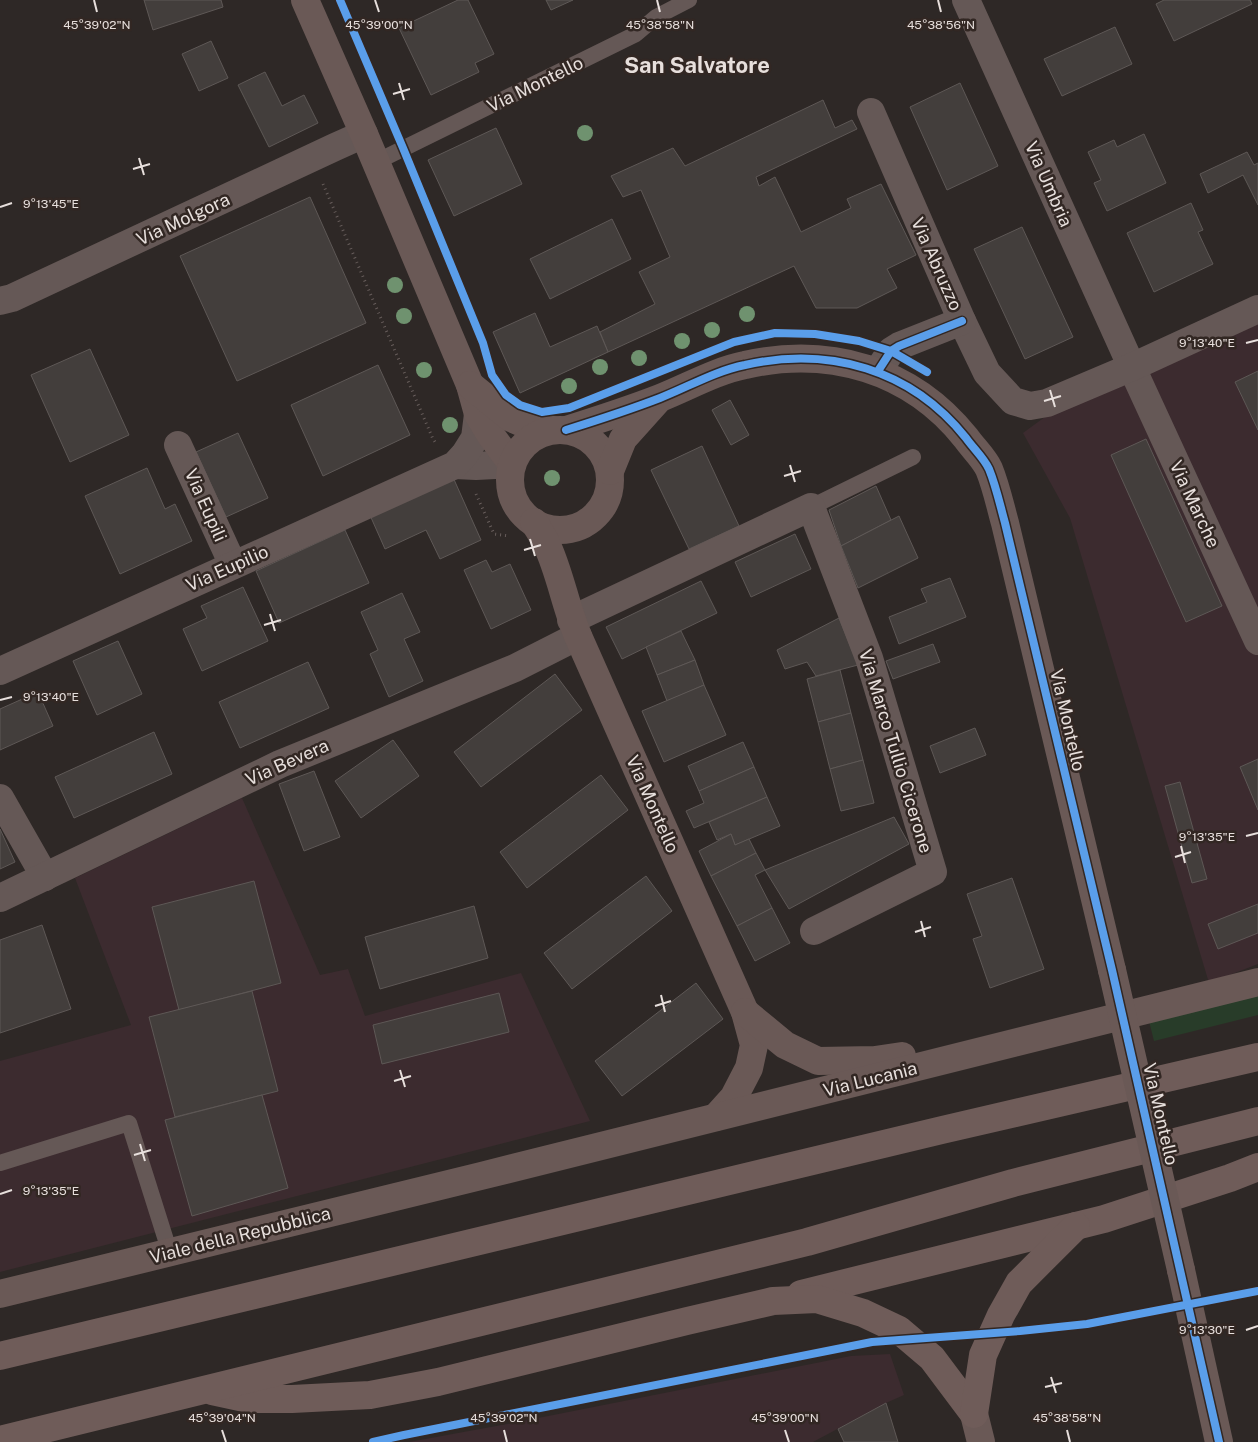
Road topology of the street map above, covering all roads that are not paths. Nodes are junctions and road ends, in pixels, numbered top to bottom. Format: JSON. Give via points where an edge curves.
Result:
{"nodes":[{"id":1,"x":305,"y":0,"type":"edge"},
{"id":2,"x":689,"y":0,"type":"edge"},
{"id":3,"x":966,"y":0,"type":"edge"},
{"id":4,"x":871,"y":112,"type":"dead end"},
{"id":5,"x":364,"y":134,"type":"junction"},
{"id":6,"x":376,"y":162,"type":"junction"},
{"id":7,"x":0,"y":301,"type":"edge"},
{"id":8,"x":1258,"y":310,"type":"edge"},
{"id":9,"x":962,"y":321,"type":"junction"},
{"id":10,"x":1132,"y":367,"type":"junction"},
{"id":11,"x":878,"y":371,"type":"junction"},
{"id":12,"x":470,"y":385,"type":"junction"},
{"id":13,"x":660,"y":398,"type":"junction"},
{"id":14,"x":478,"y":414,"type":"junction"},
{"id":15,"x":560,"y":430,"type":"junction"},
{"id":16,"x":178,"y":445,"type":"dead end"},
{"id":17,"x":913,"y":457,"type":"dead end"},
{"id":18,"x":455,"y":464,"type":"junction"},
{"id":19,"x":512,"y":464,"type":"junction"},
{"id":20,"x":610,"y":471,"type":"junction"},
{"id":21,"x":811,"y":507,"type":"junction"},
{"id":22,"x":534,"y":522,"type":"junction"},
{"id":23,"x":579,"y":526,"type":"junction"},
{"id":24,"x":233,"y":565,"type":"junction"},
{"id":25,"x":571,"y":617,"type":"junction"},
{"id":26,"x":1258,"y":641,"type":"edge"},
{"id":27,"x":0,"y":671,"type":"edge"},
{"id":28,"x":0,"y":798,"type":"edge"},
{"id":29,"x":45,"y":877,"type":"junction"},
{"id":30,"x":0,"y":898,"type":"edge"},
{"id":31,"x":814,"y":931,"type":"dead end"},
{"id":32,"x":1258,"y":974,"type":"edge"},
{"id":33,"x":1258,"y":982,"type":"edge"},
{"id":34,"x":1189,"y":1000,"type":"junction"},
{"id":35,"x":745,"y":1012,"type":"junction"},
{"id":36,"x":1059,"y":1033,"type":"junction"},
{"id":37,"x":1258,"y":1057,"type":"edge"},
{"id":38,"x":716,"y":1117,"type":"junction"},
{"id":39,"x":1258,"y":1121,"type":"edge"},
{"id":40,"x":0,"y":1163,"type":"edge"},
{"id":41,"x":1258,"y":1167,"type":"edge"},
{"id":42,"x":481,"y":1176,"type":"joint"},
{"id":43,"x":1077,"y":1225,"type":"junction"},
{"id":44,"x":170,"y":1253,"type":"junction"},
{"id":45,"x":0,"y":1294,"type":"edge"},
{"id":46,"x":773,"y":1301,"type":"junction"},
{"id":47,"x":0,"y":1356,"type":"edge"},
{"id":48,"x":203,"y":1390,"type":"junction"},
{"id":49,"x":974,"y":1414,"type":"junction"},
{"id":50,"x":0,"y":1440,"type":"edge"},
{"id":51,"x":981,"y":1442,"type":"edge"},
{"id":52,"x":1219,"y":1442,"type":"edge"}],
"edges":[{"from":1,"to":5,"type":"street","name":"Via Montello"},
{"from":2,"to":6,"type":"lane","name":"Via Montello","via":[[656,17],[636,34]]},
{"from":3,"to":10,"type":"street","name":"Via Umbria"},
{"from":4,"to":9,"type":"street","name":"Via Abruzzo"},
{"from":5,"to":6,"type":"street","name":"Via Montello"},
{"from":5,"to":7,"type":"street","name":"Via Molgora"},
{"from":6,"to":12,"type":"street","name":"Via Montello"},
{"from":8,"to":10,"type":"street","name":"Via Abruzzo"},
{"from":9,"to":10,"type":"street","name":"Via Abruzzo","via":[[986,373],[1013,401],[1030,406],[1047,403]]},
{"from":9,"to":11,"type":"street","via":[[899,346],[891,351]]},
{"from":10,"to":26,"type":"street","name":"Via Marche"},
{"from":11,"to":13,"type":"street","name":"Via Montello","via":[[828,359],[791,358],[744,365],[703,378]]},
{"from":11,"to":52,"type":"street","name":"Via Montello","bridge":true,"via":[[931,403],[955,425],[988,467],[1005,523],[1112,970]]},
{"from":12,"to":14,"type":"street","name":"Via Montello"},
{"from":12,"to":15,"type":"street","name":"Via Montello","via":[[511,418],[527,425]]},
{"from":13,"to":15,"type":"street","name":"Via Montello"},
{"from":13,"to":20,"type":"street","name":"Via Montello","via":[[623,439]]},
{"from":14,"to":18,"type":"street","name":"Via Eupilio","via":[[474,438]]},
{"from":14,"to":19,"type":"street","name":"Via Montello"},
{"from":15,"to":19,"type":"street","via":[[536,436],[523,445]]},
{"from":15,"to":20,"type":"street","via":[[590,439],[604,456]]},
{"from":16,"to":24,"type":"street","name":"Via Eupili"},
{"from":17,"to":21,"type":"lane"},
{"from":18,"to":19,"type":"street","name":"Via Eupilio"},
{"from":18,"to":24,"type":"street","name":"Via Eupilio"},
{"from":19,"to":22,"type":"street","via":[[510,479],[514,498],[526,517]]},
{"from":20,"to":23,"type":"street","via":[[610,484],[602,507]]},
{"from":21,"to":25,"type":"street"},
{"from":21,"to":31,"type":"street","name":"Via Marco Tullio Cicerone","via":[[869,658],[932,872]]},
{"from":22,"to":23,"type":"street","via":[[560,530]]},
{"from":22,"to":25,"type":"street","name":"Via Montello","via":[[546,542]]},
{"from":23,"to":25,"type":"street","via":[[570,556]]},
{"from":24,"to":27,"type":"street","name":"Via Eupilio"},
{"from":25,"to":29,"type":"street","name":"Via Bevera","via":[[514,668],[280,764]]},
{"from":25,"to":35,"type":"street","name":"Via Montello"},
{"from":28,"to":29,"type":"street"},
{"from":29,"to":30,"type":"street","name":"Via Bevera"},
{"from":32,"to":34,"type":"street"},
{"from":33,"to":34,"type":"street","name":"Via Lucania"},
{"from":34,"to":36,"type":"street","name":"Via Lucania"},
{"from":35,"to":36,"type":"street","name":"Via Montello","via":[[785,1045],[818,1061],[875,1060]]},
{"from":35,"to":38,"type":"street","name":"Via Montello","via":[[754,1045],[749,1068],[734,1097]]},
{"from":36,"to":38,"type":"street","name":"Via Lucania"},
{"from":37,"to":47,"type":"highway"},
{"from":38,"to":42,"type":"street","name":"Via Lucania"},
{"from":39,"to":48,"type":"highway","via":[[1013,1184],[807,1242]]},
{"from":40,"to":44,"type":"lane","via":[[129,1123]]},
{"from":41,"to":43,"type":"highway","via":[[1104,1219]]},
{"from":42,"to":44,"type":"street","name":"Viale della Repubblica"},
{"from":43,"to":46,"type":"highway"},
{"from":43,"to":49,"type":"highway","via":[[1019,1283],[1000,1315],[982,1355]]},
{"from":44,"to":45,"type":"street","name":"Viale della Repubblica"},
{"from":46,"to":48,"type":"highway","via":[[438,1382],[380,1393],[249,1399]]},
{"from":46,"to":49,"type":"highway","via":[[817,1299],[863,1313],[899,1330],[932,1358]]},
{"from":48,"to":50,"type":"highway"},
{"from":49,"to":51,"type":"street"}]}
